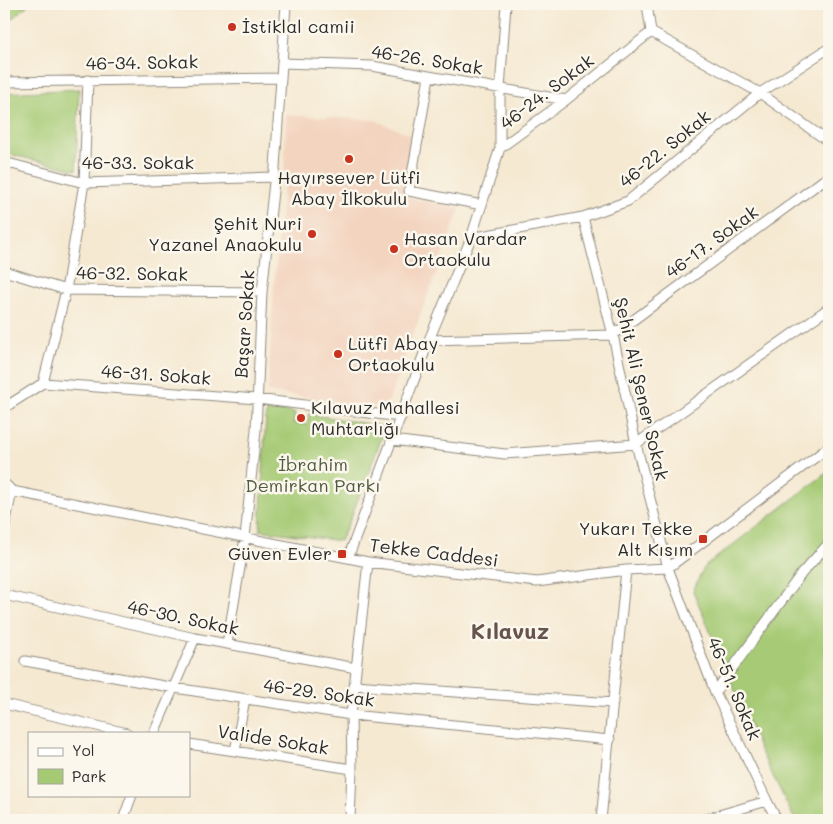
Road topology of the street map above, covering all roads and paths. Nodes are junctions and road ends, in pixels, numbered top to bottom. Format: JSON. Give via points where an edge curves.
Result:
{"nodes":[{"id":1,"x":286,"y":4,"type":"edge"},
{"id":2,"x":506,"y":4,"type":"edge"},
{"id":3,"x":647,"y":4,"type":"edge"},
{"id":4,"x":651,"y":32,"type":"junction"},
{"id":5,"x":829,"y":48,"type":"edge"},
{"id":6,"x":282,"y":63,"type":"junction"},
{"id":7,"x":429,"y":77,"type":"junction"},
{"id":8,"x":281,"y":78,"type":"junction"},
{"id":9,"x":88,"y":80,"type":"junction"},
{"id":10,"x":4,"y":82,"type":"edge"},
{"id":11,"x":500,"y":89,"type":"junction"},
{"id":12,"x":760,"y":93,"type":"junction"},
{"id":13,"x":566,"y":100,"type":"junction"},
{"id":14,"x":829,"y":142,"type":"edge"},
{"id":15,"x":500,"y":148,"type":"junction"},
{"id":16,"x":4,"y":162,"type":"edge"},
{"id":17,"x":274,"y":176,"type":"junction"},
{"id":18,"x":829,"y":176,"type":"edge"},
{"id":19,"x":84,"y":183,"type":"junction"},
{"id":20,"x":482,"y":205,"type":"junction"},
{"id":21,"x":584,"y":217,"type":"junction"},
{"id":22,"x":471,"y":238,"type":"junction"},
{"id":23,"x":4,"y":271,"type":"edge"},
{"id":24,"x":66,"y":290,"type":"junction"},
{"id":25,"x":262,"y":292,"type":"junction"},
{"id":26,"x":829,"y":308,"type":"edge"},
{"id":27,"x":614,"y":335,"type":"junction"},
{"id":28,"x":429,"y":340,"type":"junction"},
{"id":29,"x":44,"y":383,"type":"junction"},
{"id":30,"x":256,"y":399,"type":"junction"},
{"id":31,"x":4,"y":408,"type":"edge"},
{"id":32,"x":401,"y":417,"type":"junction"},
{"id":33,"x":392,"y":440,"type":"junction"},
{"id":34,"x":636,"y":444,"type":"junction"},
{"id":35,"x":829,"y":447,"type":"edge"},
{"id":36,"x":4,"y":483,"type":"edge"},
{"id":37,"x":12,"y":491,"type":"junction"},
{"id":38,"x":4,"y":530,"type":"edge"},
{"id":39,"x":244,"y":538,"type":"junction"},
{"id":40,"x":829,"y":543,"type":"edge"},
{"id":41,"x":348,"y":558,"type":"junction"},
{"id":42,"x":368,"y":562,"type":"junction"},
{"id":43,"x":668,"y":568,"type":"junction"},
{"id":44,"x":626,"y":570,"type":"junction"},
{"id":45,"x":4,"y":594,"type":"edge"},
{"id":46,"x":195,"y":638,"type":"junction"},
{"id":47,"x":227,"y":644,"type":"junction"},
{"id":48,"x":25,"y":660,"type":"dead end"},
{"id":49,"x":356,"y":668,"type":"junction"},
{"id":50,"x":354,"y":685,"type":"junction"},
{"id":51,"x":175,"y":688,"type":"junction"},
{"id":52,"x":715,"y":692,"type":"junction"},
{"id":53,"x":245,"y":699,"type":"junction"},
{"id":54,"x":612,"y":702,"type":"junction"},
{"id":55,"x":4,"y":704,"type":"edge"},
{"id":56,"x":352,"y":715,"type":"junction"},
{"id":57,"x":123,"y":732,"type":"edge"},
{"id":58,"x":154,"y":732,"type":"edge"},
{"id":59,"x":610,"y":740,"type":"junction"},
{"id":60,"x":190,"y":744,"type":"edge"},
{"id":61,"x":235,"y":751,"type":"junction"},
{"id":62,"x":352,"y":769,"type":"junction"},
{"id":63,"x":132,"y":796,"type":"edge"},
{"id":64,"x":766,"y":801,"type":"junction"},
{"id":65,"x":123,"y":820,"type":"edge"},
{"id":66,"x":350,"y":820,"type":"edge"},
{"id":67,"x":602,"y":820,"type":"edge"},
{"id":68,"x":702,"y":820,"type":"edge"},
{"id":69,"x":777,"y":820,"type":"edge"}],
"edges":[{"from":1,"to":6,"type":"street","name":"Başar Sokak"},
{"from":2,"to":11,"type":"street"},
{"from":3,"to":4,"type":"street"},
{"from":4,"to":12,"type":"street"},
{"from":4,"to":13,"type":"street","name":"46-24. Sokak"},
{"from":5,"to":12,"type":"street","name":"46-22. Sokak"},
{"from":6,"to":7,"type":"street","name":"46-26. Sokak","via":[[372,66]]},
{"from":6,"to":8,"type":"street","name":"Başar Sokak"},
{"from":7,"to":11,"type":"street","name":"46-26. Sokak"},
{"from":7,"to":20,"type":"street","via":[[409,191]]},
{"from":8,"to":9,"type":"street","name":"46-34. Sokak"},
{"from":8,"to":17,"type":"street","name":"Başar Sokak"},
{"from":9,"to":10,"type":"street","name":"46-34. Sokak"},
{"from":9,"to":19,"type":"street"},
{"from":11,"to":13,"type":"street","name":"46-26. Sokak"},
{"from":11,"to":15,"type":"street"},
{"from":12,"to":14,"type":"street"},
{"from":12,"to":21,"type":"street","name":"46-22. Sokak","via":[[628,201]]},
{"from":13,"to":15,"type":"street","name":"46-24. Sokak"},
{"from":15,"to":20,"type":"street","name":"46-24. Sokak"},
{"from":16,"to":19,"type":"street","name":"46-33. Sokak"},
{"from":17,"to":19,"type":"street","name":"46-33. Sokak"},
{"from":17,"to":25,"type":"street","name":"Başar Sokak"},
{"from":18,"to":27,"type":"street","name":"46-17. Sokak"},
{"from":19,"to":24,"type":"street"},
{"from":20,"to":22,"type":"street","name":"46-24. Sokak"},
{"from":21,"to":22,"type":"street","name":"46-22. Sokak"},
{"from":21,"to":27,"type":"street","name":"Şehit Ali Şener Sokak"},
{"from":22,"to":28,"type":"street","name":"46-24. Sokak"},
{"from":23,"to":24,"type":"street","name":"46-32. Sokak"},
{"from":24,"to":25,"type":"street","name":"46-32. Sokak"},
{"from":24,"to":29,"type":"street"},
{"from":25,"to":30,"type":"street","name":"Başar Sokak"},
{"from":26,"to":34,"type":"street"},
{"from":27,"to":28,"type":"street"},
{"from":27,"to":34,"type":"street","name":"Şehit Ali Şener Sokak"},
{"from":28,"to":32,"type":"street","name":"46-24. Sokak"},
{"from":29,"to":30,"type":"street","name":"46-31. Sokak"},
{"from":29,"to":31,"type":"street"},
{"from":30,"to":32,"type":"street","name":"46-31. Sokak"},
{"from":30,"to":39,"type":"street","name":"Başar Sokak","via":[[256,430]]},
{"from":32,"to":33,"type":"street","name":"46-24. Sokak"},
{"from":33,"to":34,"type":"street","via":[[505,454]]},
{"from":33,"to":41,"type":"street","name":"46-24. Sokak"},
{"from":34,"to":43,"type":"street","name":"Şehit Ali Şener Sokak"},
{"from":35,"to":43,"type":"street"},
{"from":36,"to":37,"type":"street"},
{"from":37,"to":38,"type":"street"},
{"from":37,"to":39,"type":"street","name":"Tekke Caddesi"},
{"from":39,"to":41,"type":"street","name":"Tekke Caddesi"},
{"from":39,"to":47,"type":"street","name":"Başar Sokak"},
{"from":40,"to":52,"type":"street","via":[[802,573]]},
{"from":41,"to":42,"type":"street","name":"Tekke Caddesi"},
{"from":42,"to":44,"type":"street","name":"Tekke Caddesi","via":[[537,582]]},
{"from":42,"to":49,"type":"street"},
{"from":43,"to":44,"type":"street","name":"Tekke Caddesi"},
{"from":43,"to":52,"type":"street","name":"46-51. Sokak"},
{"from":44,"to":54,"type":"street"},
{"from":45,"to":46,"type":"street","name":"46-30. Sokak"},
{"from":46,"to":47,"type":"street","name":"46-30. Sokak"},
{"from":46,"to":51,"type":"street"},
{"from":47,"to":49,"type":"street","name":"46-30. Sokak"},
{"from":48,"to":51,"type":"street","name":"46-29. Sokak"},
{"from":49,"to":50,"type":"street"},
{"from":50,"to":54,"type":"street","name":"46-29. Sokak"},
{"from":50,"to":56,"type":"street"},
{"from":51,"to":53,"type":"street","name":"46-29. Sokak"},
{"from":51,"to":58,"type":"street"},
{"from":52,"to":64,"type":"street","name":"46-51. Sokak"},
{"from":53,"to":56,"type":"street","name":"46-29. Sokak"},
{"from":53,"to":61,"type":"street"},
{"from":54,"to":59,"type":"street"},
{"from":55,"to":57,"type":"street"},
{"from":56,"to":59,"type":"street","name":"46-29. Sokak"},
{"from":56,"to":62,"type":"street"},
{"from":59,"to":67,"type":"street"},
{"from":60,"to":61,"type":"street","name":"Valide Sokak"},
{"from":61,"to":62,"type":"street","name":"Valide Sokak"},
{"from":62,"to":66,"type":"street"},
{"from":63,"to":65,"type":"street"},
{"from":64,"to":68,"type":"street"},
{"from":64,"to":69,"type":"street","name":"46-51. Sokak"}]}
